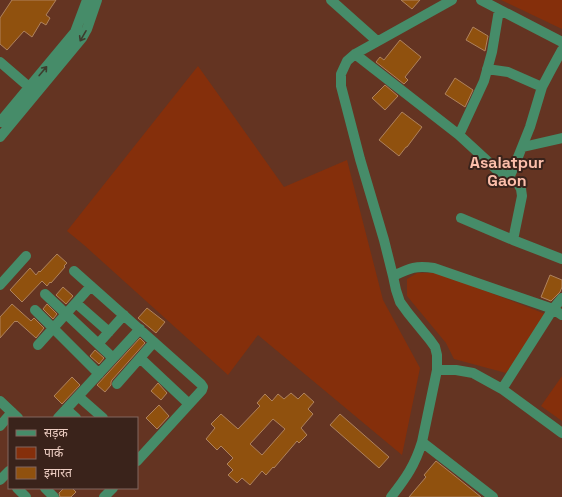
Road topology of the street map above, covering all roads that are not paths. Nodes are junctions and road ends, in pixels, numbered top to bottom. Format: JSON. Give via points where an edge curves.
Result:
{"nodes":[{"id":1,"x":87,"y":0,"type":"edge"},
{"id":2,"x":97,"y":0,"type":"edge"},
{"id":3,"x":331,"y":0,"type":"edge"},
{"id":4,"x":450,"y":0,"type":"edge"},
{"id":5,"x":481,"y":0,"type":"edge"},
{"id":6,"x":500,"y":10,"type":"junction"},
{"id":7,"x":377,"y":41,"type":"junction"},
{"id":8,"x":562,"y":42,"type":"edge"},
{"id":9,"x":562,"y":50,"type":"edge"},
{"id":10,"x":355,"y":54,"type":"junction"},
{"id":11,"x":0,"y":62,"type":"edge"},
{"id":12,"x":487,"y":69,"type":"junction"},
{"id":13,"x":29,"y":87,"type":"junction"},
{"id":14,"x":542,"y":87,"type":"junction"},
{"id":15,"x":0,"y":121,"type":"edge"},
{"id":16,"x":459,"y":135,"type":"junction"},
{"id":17,"x":0,"y":137,"type":"edge"},
{"id":18,"x":559,"y":141,"type":"edge"},
{"id":19,"x":523,"y":146,"type":"junction"},
{"id":20,"x":508,"y":178,"type":"junction"},
{"id":21,"x":461,"y":218,"type":"dead end"},
{"id":22,"x":513,"y":240,"type":"junction"},
{"id":23,"x":26,"y":256,"type":"dead end"},
{"id":24,"x":562,"y":258,"type":"edge"},
{"id":25,"x":74,"y":271,"type":"dead end"},
{"id":26,"x":394,"y":276,"type":"junction"},
{"id":27,"x":0,"y":285,"type":"edge"},
{"id":28,"x":91,"y":286,"type":"junction"},
{"id":29,"x":562,"y":289,"type":"edge"},
{"id":30,"x":46,"y":294,"type":"dead end"},
{"id":31,"x":562,"y":298,"type":"edge"},
{"id":32,"x":76,"y":303,"type":"junction"},
{"id":33,"x":35,"y":310,"type":"dead end"},
{"id":34,"x":558,"y":312,"type":"edge"},
{"id":35,"x":66,"y":313,"type":"junction"},
{"id":36,"x":124,"y":315,"type":"junction"},
{"id":37,"x":53,"y":328,"type":"junction"},
{"id":38,"x":140,"y":329,"type":"junction"},
{"id":39,"x":108,"y":332,"type":"junction"},
{"id":40,"x":154,"y":342,"type":"junction"},
{"id":41,"x":38,"y":344,"type":"dead end"},
{"id":42,"x":98,"y":344,"type":"junction"},
{"id":43,"x":114,"y":358,"type":"junction"},
{"id":44,"x":140,"y":358,"type":"junction"},
{"id":45,"x":437,"y":370,"type":"junction"},
{"id":46,"x":99,"y":374,"type":"junction"},
{"id":47,"x":117,"y":384,"type":"dead end"},
{"id":48,"x":502,"y":389,"type":"junction"},
{"id":49,"x":78,"y":396,"type":"junction"},
{"id":50,"x":0,"y":401,"type":"edge"},
{"id":51,"x":189,"y":404,"type":"junction"},
{"id":52,"x":66,"y":409,"type":"junction"},
{"id":53,"x":15,"y":415,"type":"edge"},
{"id":54,"x":59,"y":417,"type":"edge"},
{"id":55,"x":75,"y":417,"type":"edge"},
{"id":56,"x":102,"y":417,"type":"edge"},
{"id":57,"x":562,"y":433,"type":"edge"},
{"id":58,"x":422,"y":442,"type":"junction"},
{"id":59,"x":138,"y":460,"type":"edge"},
{"id":60,"x":18,"y":489,"type":"edge"},
{"id":61,"x":46,"y":489,"type":"edge"},
{"id":62,"x":111,"y":489,"type":"edge"},
{"id":63,"x":26,"y":497,"type":"edge"},
{"id":64,"x":54,"y":497,"type":"edge"},
{"id":65,"x":104,"y":497,"type":"edge"},
{"id":66,"x":392,"y":497,"type":"edge"},
{"id":67,"x":493,"y":497,"type":"edge"}],
"edges":[{"from":13,"to":1,"type":"street","one_way":true,"via":[[75,32]]},
{"from":2,"to":17,"type":"street","one_way":true,"via":[[82,38]]},
{"from":3,"to":7,"type":"street"},
{"from":4,"to":7,"type":"street"},
{"from":5,"to":6,"type":"street"},
{"from":6,"to":8,"type":"street"},
{"from":6,"to":12,"type":"street"},
{"from":7,"to":10,"type":"street"},
{"from":9,"to":14,"type":"street"},
{"from":10,"to":16,"type":"street"},
{"from":10,"to":26,"type":"street","via":[[347,61],[341,74],[341,86]]},
{"from":11,"to":13,"type":"street"},
{"from":12,"to":14,"type":"street","via":[[508,72]]},
{"from":12,"to":16,"type":"street"},
{"from":13,"to":15,"type":"street"},
{"from":14,"to":19,"type":"street"},
{"from":16,"to":20,"type":"street"},
{"from":18,"to":19,"type":"street"},
{"from":19,"to":20,"type":"street"},
{"from":20,"to":22,"type":"street","via":[[518,184],[522,196]]},
{"from":21,"to":22,"type":"street"},
{"from":22,"to":24,"type":"street"},
{"from":23,"to":27,"type":"street"},
{"from":25,"to":28,"type":"street"},
{"from":26,"to":34,"type":"street","via":[[410,268],[434,268]]},
{"from":26,"to":45,"type":"street","via":[[400,302],[435,347]]},
{"from":28,"to":32,"type":"street"},
{"from":28,"to":36,"type":"street"},
{"from":29,"to":34,"type":"street"},
{"from":30,"to":35,"type":"street"},
{"from":31,"to":34,"type":"street"},
{"from":32,"to":35,"type":"street"},
{"from":32,"to":39,"type":"street"},
{"from":33,"to":37,"type":"street"},
{"from":34,"to":48,"type":"street"},
{"from":35,"to":37,"type":"street"},
{"from":35,"to":42,"type":"street"},
{"from":36,"to":38,"type":"street"},
{"from":36,"to":39,"type":"street"},
{"from":37,"to":41,"type":"street"},
{"from":37,"to":46,"type":"street"},
{"from":38,"to":40,"type":"street"},
{"from":38,"to":43,"type":"street"},
{"from":39,"to":42,"type":"street"},
{"from":40,"to":44,"type":"street"},
{"from":40,"to":51,"type":"street","via":[[203,387]]},
{"from":42,"to":43,"type":"street"},
{"from":43,"to":46,"type":"street"},
{"from":44,"to":47,"type":"street"},
{"from":44,"to":51,"type":"street"},
{"from":45,"to":48,"type":"street","via":[[473,373]]},
{"from":45,"to":58,"type":"street"},
{"from":46,"to":49,"type":"street"},
{"from":48,"to":57,"type":"street"},
{"from":49,"to":52,"type":"street"},
{"from":49,"to":56,"type":"street"},
{"from":50,"to":53,"type":"street"},
{"from":51,"to":59,"type":"street"},
{"from":52,"to":54,"type":"street"},
{"from":52,"to":55,"type":"street"},
{"from":58,"to":66,"type":"street","via":[[416,462]]},
{"from":58,"to":67,"type":"street"},
{"from":60,"to":63,"type":"street"},
{"from":61,"to":64,"type":"street"},
{"from":62,"to":65,"type":"street"}]}
